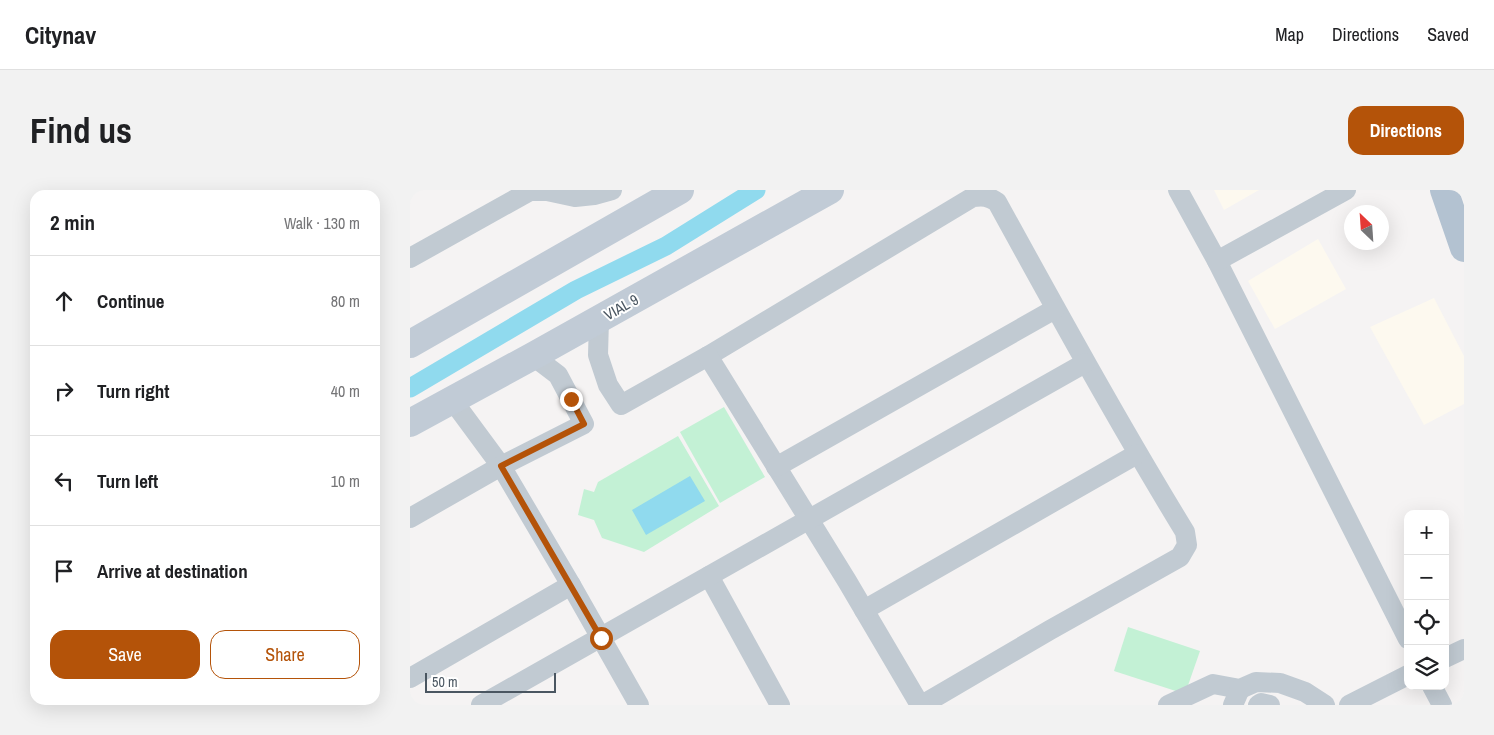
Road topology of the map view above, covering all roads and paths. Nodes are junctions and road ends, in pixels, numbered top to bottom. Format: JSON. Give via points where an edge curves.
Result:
{"nodes":[{"id":1,"x":530,"y":190,"type":"edge"},
{"id":2,"x":612,"y":190,"type":"edge"},
{"id":3,"x":680,"y":190,"type":"edge"},
{"id":4,"x":830,"y":190,"type":"edge"},
{"id":5,"x":1178,"y":190,"type":"edge"},
{"id":6,"x":1346,"y":190,"type":"edge"},
{"id":7,"x":1444,"y":190,"type":"edge"},
{"id":8,"x":1464,"y":248,"type":"edge"},
{"id":9,"x":410,"y":258,"type":"edge"},
{"id":10,"x":1217,"y":261,"type":"junction"},
{"id":11,"x":1056,"y":309,"type":"junction"},
{"id":12,"x":599,"y":320,"type":"junction"},
{"id":13,"x":410,"y":344,"type":"edge"},
{"id":14,"x":533,"y":356,"type":"junction"},
{"id":15,"x":708,"y":356,"type":"junction"},
{"id":16,"x":1085,"y":363,"type":"junction"},
{"id":17,"x":453,"y":401,"type":"junction"},
{"id":18,"x":410,"y":423,"type":"edge"},
{"id":19,"x":1137,"y":454,"type":"junction"},
{"id":20,"x":501,"y":466,"type":"junction"},
{"id":21,"x":776,"y":468,"type":"junction"},
{"id":22,"x":410,"y":518,"type":"edge"},
{"id":23,"x":808,"y":519,"type":"junction"},
{"id":24,"x":709,"y":576,"type":"junction"},
{"id":25,"x":571,"y":585,"type":"junction"},
{"id":26,"x":864,"y":610,"type":"junction"},
{"id":27,"x":1404,"y":630,"type":"edge"},
{"id":28,"x":601,"y":638,"type":"junction"},
{"id":29,"x":1464,"y":649,"type":"edge"},
{"id":30,"x":1449,"y":656,"type":"edge"},
{"id":31,"x":1404,"y":677,"type":"edge"},
{"id":32,"x":410,"y":678,"type":"edge"},
{"id":33,"x":1434,"y":690,"type":"edge"},
{"id":34,"x":1237,"y":697,"type":"edge"},
{"id":35,"x":481,"y":705,"type":"edge"},
{"id":36,"x":639,"y":705,"type":"edge"},
{"id":37,"x":780,"y":705,"type":"edge"},
{"id":38,"x":921,"y":705,"type":"edge"},
{"id":39,"x":1168,"y":705,"type":"edge"},
{"id":40,"x":1258,"y":705,"type":"edge"},
{"id":41,"x":1270,"y":705,"type":"edge"},
{"id":42,"x":1325,"y":705,"type":"edge"},
{"id":43,"x":1349,"y":705,"type":"edge"},
{"id":44,"x":1442,"y":705,"type":"edge"}],
"edges":[{"from":1,"to":2,"type":"street","via":[[575,197]]},
{"from":1,"to":9,"type":"street"},
{"from":3,"to":13,"type":"street"},
{"from":4,"to":12,"type":"street","name":"VIAL 9"},
{"from":5,"to":10,"type":"street"},
{"from":6,"to":10,"type":"street"},
{"from":7,"to":8,"type":"main road"},
{"from":10,"to":27,"type":"street"},
{"from":11,"to":15,"type":"street","via":[[997,202],[990,197],[973,197]]},
{"from":11,"to":16,"type":"street"},
{"from":11,"to":21,"type":"street"},
{"from":12,"to":14,"type":"street","name":"VIAL 9"},
{"from":12,"to":15,"type":"street","via":[[598,355],[608,384],[621,405]]},
{"from":14,"to":17,"type":"street","name":"VIAL 9"},
{"from":14,"to":20,"type":"street","via":[[558,375],[584,424]]},
{"from":15,"to":21,"type":"street"},
{"from":16,"to":19,"type":"street"},
{"from":16,"to":23,"type":"street"},
{"from":17,"to":18,"type":"street","name":"VIAL 9"},
{"from":17,"to":20,"type":"street"},
{"from":19,"to":26,"type":"street"},
{"from":19,"to":38,"type":"street","via":[[1185,532],[1187,545],[1180,558]]},
{"from":20,"to":22,"type":"street"},
{"from":20,"to":25,"type":"street"},
{"from":21,"to":23,"type":"street"},
{"from":23,"to":24,"type":"street"},
{"from":23,"to":26,"type":"street"},
{"from":24,"to":28,"type":"street"},
{"from":24,"to":37,"type":"street"},
{"from":25,"to":28,"type":"street"},
{"from":25,"to":32,"type":"street"},
{"from":26,"to":38,"type":"street"},
{"from":28,"to":35,"type":"street"},
{"from":28,"to":36,"type":"street"},
{"from":29,"to":30,"type":"street"},
{"from":31,"to":43,"type":"street"},
{"from":33,"to":44,"type":"street"},
{"from":34,"to":39,"type":"street","via":[[1213,684]]},
{"from":34,"to":42,"type":"street","via":[[1256,682],[1280,683],[1305,692]]},
{"from":40,"to":41,"type":"street"}]}
